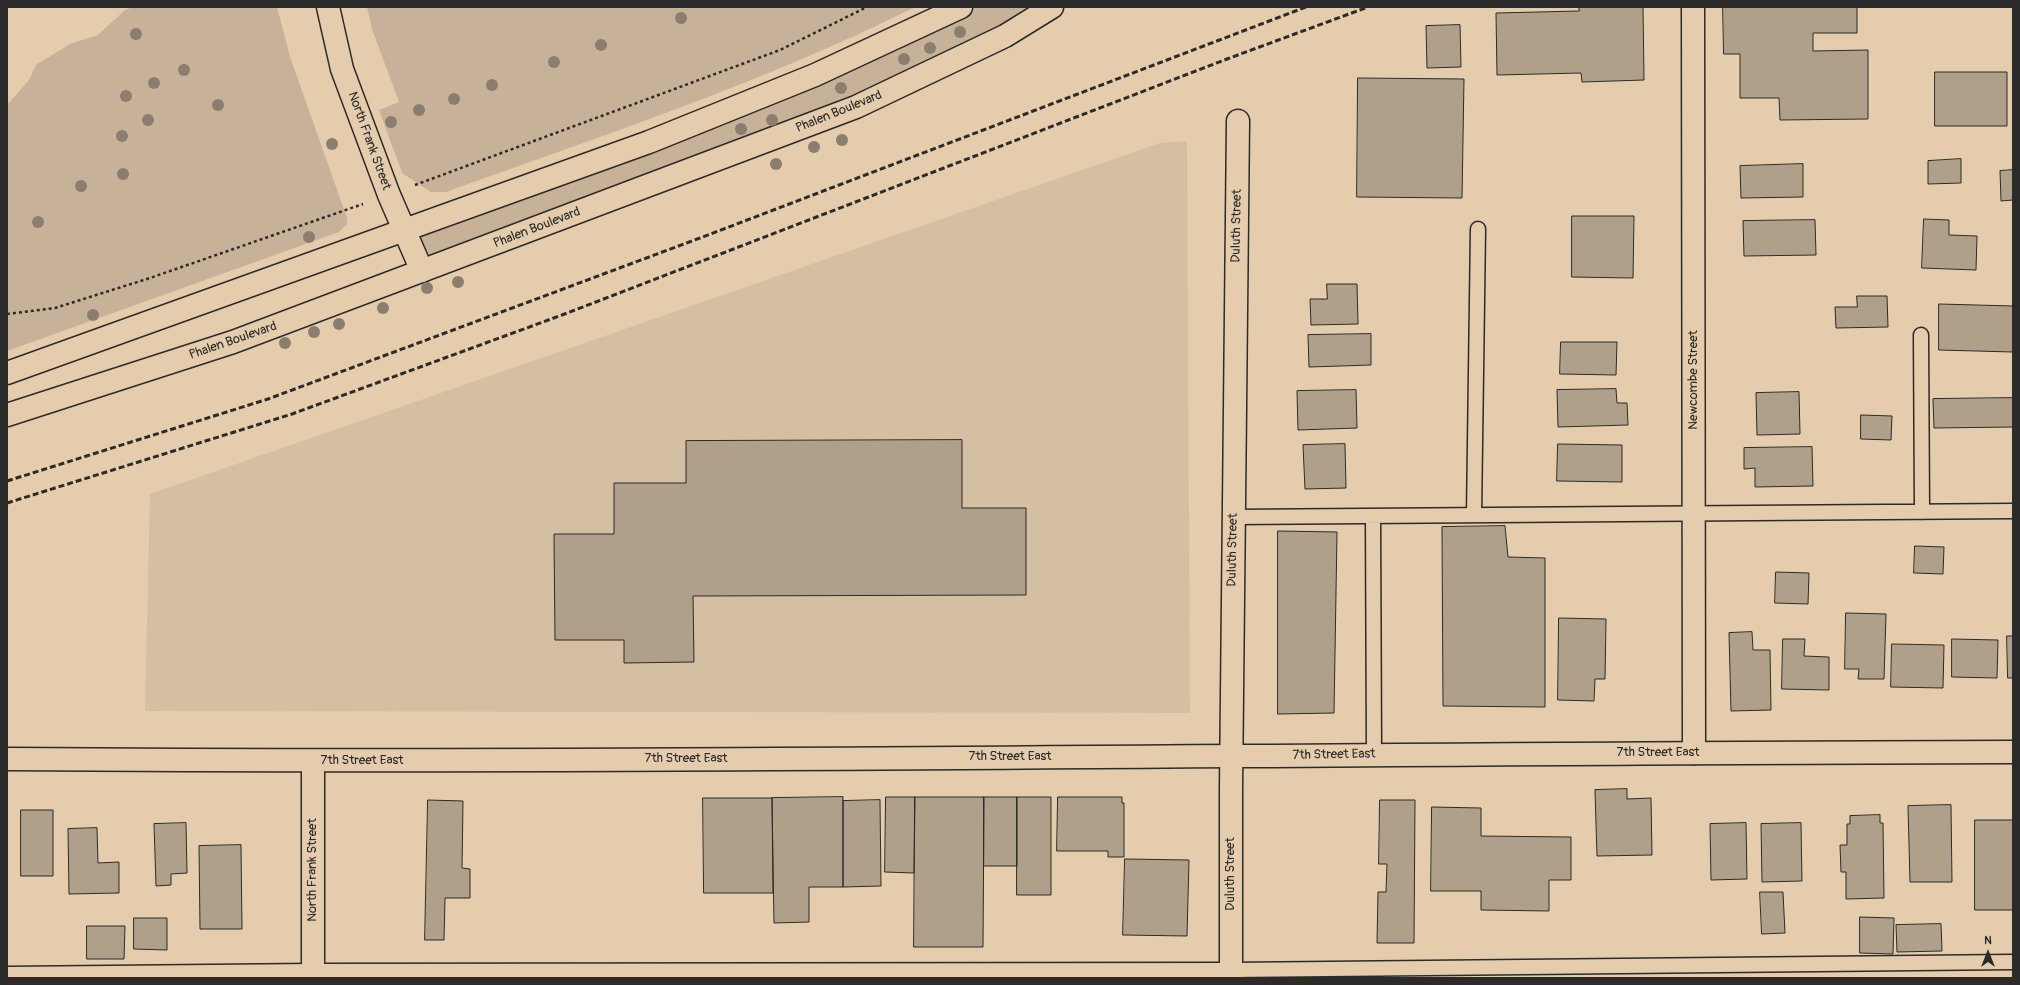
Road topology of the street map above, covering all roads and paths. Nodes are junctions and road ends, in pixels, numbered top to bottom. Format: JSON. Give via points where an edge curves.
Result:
{"nodes":[{"id":1,"x":328,"y":7,"type":"edge"},
{"id":2,"x":867,"y":7,"type":"edge"},
{"id":3,"x":961,"y":7,"type":"edge"},
{"id":4,"x":1052,"y":7,"type":"edge"},
{"id":5,"x":1693,"y":7,"type":"edge"},
{"id":6,"x":1238,"y":121,"type":"dead end"},
{"id":7,"x":389,"y":195,"type":"junction"},
{"id":8,"x":1478,"y":229,"type":"dead end"},
{"id":9,"x":404,"y":230,"type":"junction"},
{"id":10,"x":422,"y":271,"type":"junction"},
{"id":11,"x":7,"y":314,"type":"edge"},
{"id":12,"x":1921,"y":335,"type":"dead end"},
{"id":13,"x":7,"y":373,"type":"edge"},
{"id":14,"x":7,"y":415,"type":"edge"},
{"id":15,"x":2013,"y":511,"type":"edge"},
{"id":16,"x":1694,"y":512,"type":"junction"},
{"id":17,"x":1922,"y":512,"type":"junction"},
{"id":18,"x":1474,"y":515,"type":"junction"},
{"id":19,"x":1373,"y":516,"type":"junction"},
{"id":20,"x":1234,"y":517,"type":"junction"},
{"id":21,"x":2013,"y":752,"type":"edge"},
{"id":22,"x":1694,"y":753,"type":"junction"},
{"id":23,"x":1374,"y":754,"type":"junction"},
{"id":24,"x":1231,"y":755,"type":"junction"},
{"id":25,"x":7,"y":759,"type":"edge"},
{"id":26,"x":313,"y":761,"type":"junction"},
{"id":27,"x":2013,"y":962,"type":"edge"},
{"id":28,"x":7,"y":974,"type":"edge"},
{"id":29,"x":313,"y":974,"type":"edge"},
{"id":30,"x":1230,"y":974,"type":"edge"}],
"edges":[{"from":1,"to":7,"type":"street","name":"North Frank Street","via":[[342,69]]},
{"from":2,"to":7,"type":"path","via":[[780,50]]},
{"from":3,"to":9,"type":"street","via":[[815,75],[649,142]]},
{"from":4,"to":10,"type":"street","name":"Phalen Boulevard","via":[[1005,36],[856,108]]},
{"from":5,"to":16,"type":"street","name":"Newcombe Street"},
{"from":6,"to":20,"type":"street","name":"Duluth Street"},
{"from":7,"to":9,"type":"street","name":"North Frank Street"},
{"from":7,"to":11,"type":"path","via":[[150,278],[55,308]]},
{"from":8,"to":18,"type":"lane"},
{"from":9,"to":10,"type":"street","name":"North Frank Street"},
{"from":9,"to":13,"type":"street"},
{"from":10,"to":14,"type":"street","name":"Phalen Boulevard","via":[[233,342]]},
{"from":12,"to":17,"type":"lane"},
{"from":15,"to":17,"type":"lane"},
{"from":16,"to":17,"type":"lane"},
{"from":16,"to":18,"type":"lane"},
{"from":16,"to":22,"type":"street","name":"Newcombe Street"},
{"from":18,"to":19,"type":"lane"},
{"from":19,"to":20,"type":"lane"},
{"from":19,"to":23,"type":"lane"},
{"from":20,"to":24,"type":"street","name":"Duluth Street"},
{"from":21,"to":22,"type":"street","name":"7th Street East"},
{"from":22,"to":23,"type":"street","name":"7th Street East"},
{"from":23,"to":24,"type":"street","name":"7th Street East"},
{"from":24,"to":26,"type":"street","name":"7th Street East"},
{"from":24,"to":30,"type":"street","name":"Duluth Street"},
{"from":25,"to":26,"type":"street","name":"7th Street East"},
{"from":26,"to":29,"type":"street","name":"North Frank Street"},
{"from":27,"to":30,"type":"lane"},
{"from":28,"to":29,"type":"lane"},
{"from":29,"to":30,"type":"lane"}]}
